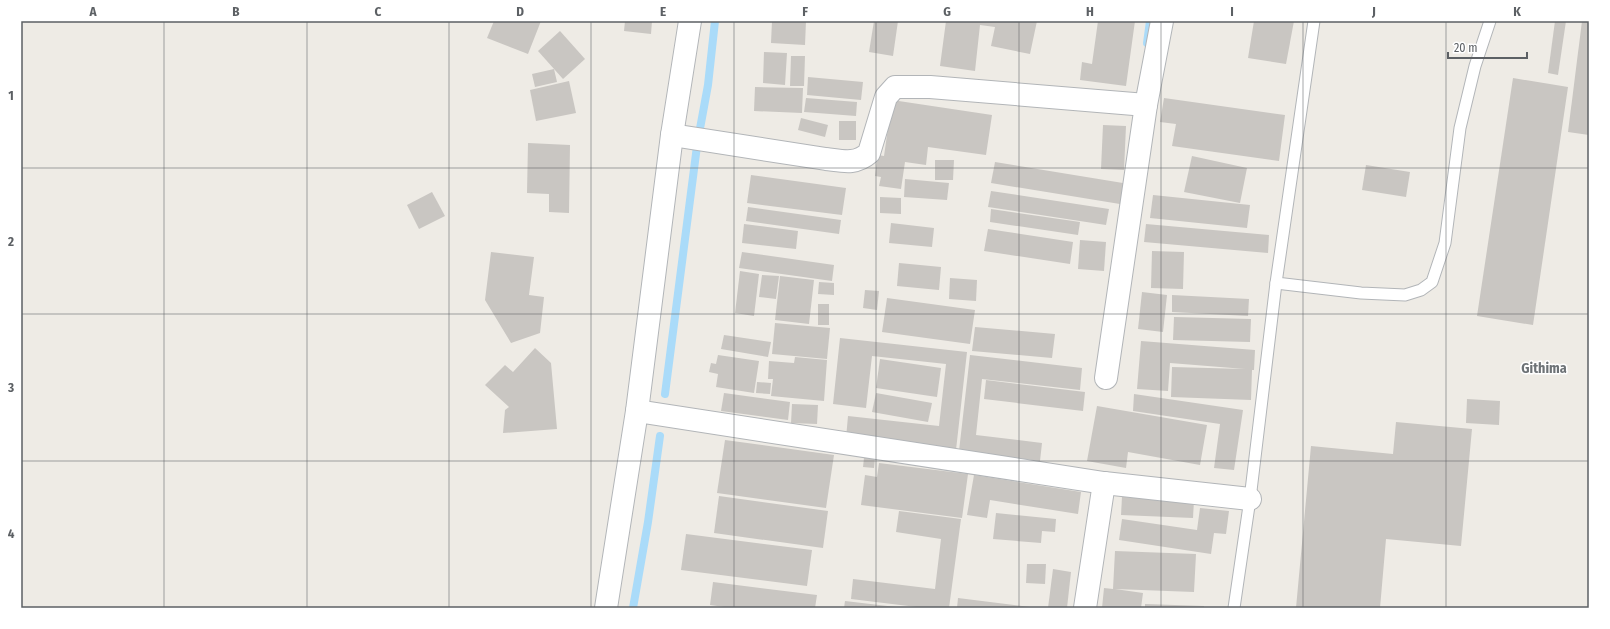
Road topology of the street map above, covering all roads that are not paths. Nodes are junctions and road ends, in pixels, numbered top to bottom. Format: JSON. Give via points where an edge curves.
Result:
{"nodes":[{"id":1,"x":690,"y":21,"type":"edge"},
{"id":2,"x":1162,"y":21,"type":"edge"},
{"id":3,"x":1314,"y":21,"type":"edge"},
{"id":4,"x":1490,"y":21,"type":"edge"},
{"id":5,"x":1146,"y":105,"type":"junction"},
{"id":6,"x":672,"y":135,"type":"junction"},
{"id":7,"x":1276,"y":283,"type":"junction"},
{"id":8,"x":1106,"y":378,"type":"dead end"},
{"id":9,"x":637,"y":411,"type":"junction"},
{"id":10,"x":1104,"y":483,"type":"junction"},
{"id":11,"x":1250,"y":499,"type":"junction"},
{"id":12,"x":606,"y":608,"type":"edge"},
{"id":13,"x":1085,"y":608,"type":"edge"},
{"id":14,"x":1234,"y":608,"type":"edge"}],
"edges":[{"from":1,"to":6,"type":"street"},
{"from":2,"to":5,"type":"street"},
{"from":3,"to":7,"type":"lane"},
{"from":4,"to":7,"type":"lane","via":[[1475,66],[1460,128],[1445,243],[1432,282],[1421,290],[1405,295],[1361,293]]},
{"from":5,"to":6,"type":"street","via":[[930,87],[895,87],[886,97],[869,153],[862,159],[851,161]]},
{"from":5,"to":8,"type":"street"},
{"from":6,"to":9,"type":"street"},
{"from":7,"to":11,"type":"lane"},
{"from":9,"to":10,"type":"street"},
{"from":9,"to":12,"type":"street"},
{"from":10,"to":11,"type":"street"},
{"from":10,"to":13,"type":"street"},
{"from":11,"to":14,"type":"lane"}]}
